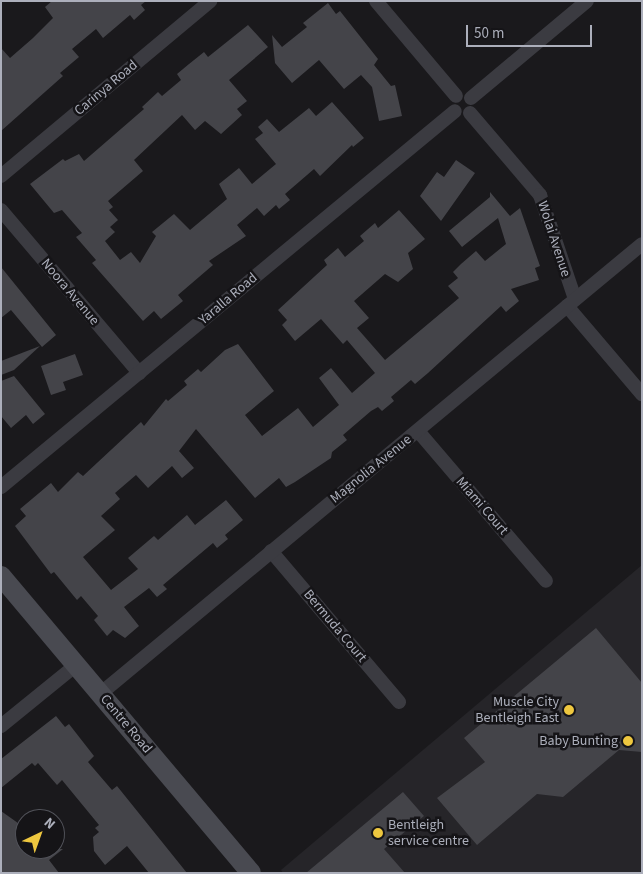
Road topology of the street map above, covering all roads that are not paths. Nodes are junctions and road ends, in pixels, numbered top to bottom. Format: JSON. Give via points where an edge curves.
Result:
{"nodes":[{"id":1,"x":210,"y":1,"type":"edge"},
{"id":2,"x":376,"y":1,"type":"edge"},
{"id":3,"x":587,"y":1,"type":"edge"},
{"id":4,"x":456,"y":96,"type":"junction"},
{"id":5,"x":471,"y":98,"type":"junction"},
{"id":6,"x":455,"y":111,"type":"junction"},
{"id":7,"x":470,"y":112,"type":"junction"},
{"id":8,"x":1,"y":176,"type":"edge"},
{"id":9,"x":1,"y":210,"type":"edge"},
{"id":10,"x":642,"y":244,"type":"edge"},
{"id":11,"x":571,"y":303,"type":"junction"},
{"id":12,"x":139,"y":373,"type":"junction"},
{"id":13,"x":642,"y":394,"type":"edge"},
{"id":14,"x":418,"y":431,"type":"junction"},
{"id":15,"x":1,"y":487,"type":"edge"},
{"id":16,"x":271,"y":551,"type":"junction"},
{"id":17,"x":1,"y":576,"type":"edge"},
{"id":18,"x":546,"y":580,"type":"dead end"},
{"id":19,"x":76,"y":665,"type":"junction"},
{"id":20,"x":100,"y":694,"type":"junction"},
{"id":21,"x":400,"y":702,"type":"dead end"},
{"id":22,"x":1,"y":726,"type":"edge"},
{"id":23,"x":251,"y":873,"type":"edge"}],
"edges":[{"from":1,"to":8,"type":"street","name":"Carinya Road"},
{"from":2,"to":4,"type":"street"},
{"from":3,"to":5,"type":"street"},
{"from":4,"to":5,"type":"street","via":[[466,94]]},
{"from":4,"to":6,"type":"street","via":[[452,105]]},
{"from":5,"to":7,"type":"street","via":[[473,107]]},
{"from":6,"to":7,"type":"street","via":[[460,115]]},
{"from":6,"to":12,"type":"street","name":"Yaralla Road"},
{"from":7,"to":11,"type":"street","name":"Wolai Avenue","via":[[540,194]]},
{"from":9,"to":12,"type":"street","name":"Noora Avenue"},
{"from":10,"to":11,"type":"street","name":"Magnolia Avenue"},
{"from":11,"to":13,"type":"street"},
{"from":11,"to":14,"type":"street","name":"Magnolia Avenue"},
{"from":12,"to":15,"type":"street","name":"Yaralla Road"},
{"from":14,"to":16,"type":"street","name":"Magnolia Avenue"},
{"from":14,"to":18,"type":"street","name":"Miami Court"},
{"from":16,"to":20,"type":"street","name":"Magnolia Avenue"},
{"from":16,"to":21,"type":"street","name":"Bermuda Court"},
{"from":17,"to":19,"type":"main road","name":"Centre Road"},
{"from":19,"to":20,"type":"main road","name":"Centre Road"},
{"from":19,"to":22,"type":"street"},
{"from":20,"to":23,"type":"main road","name":"Centre Road"}]}
